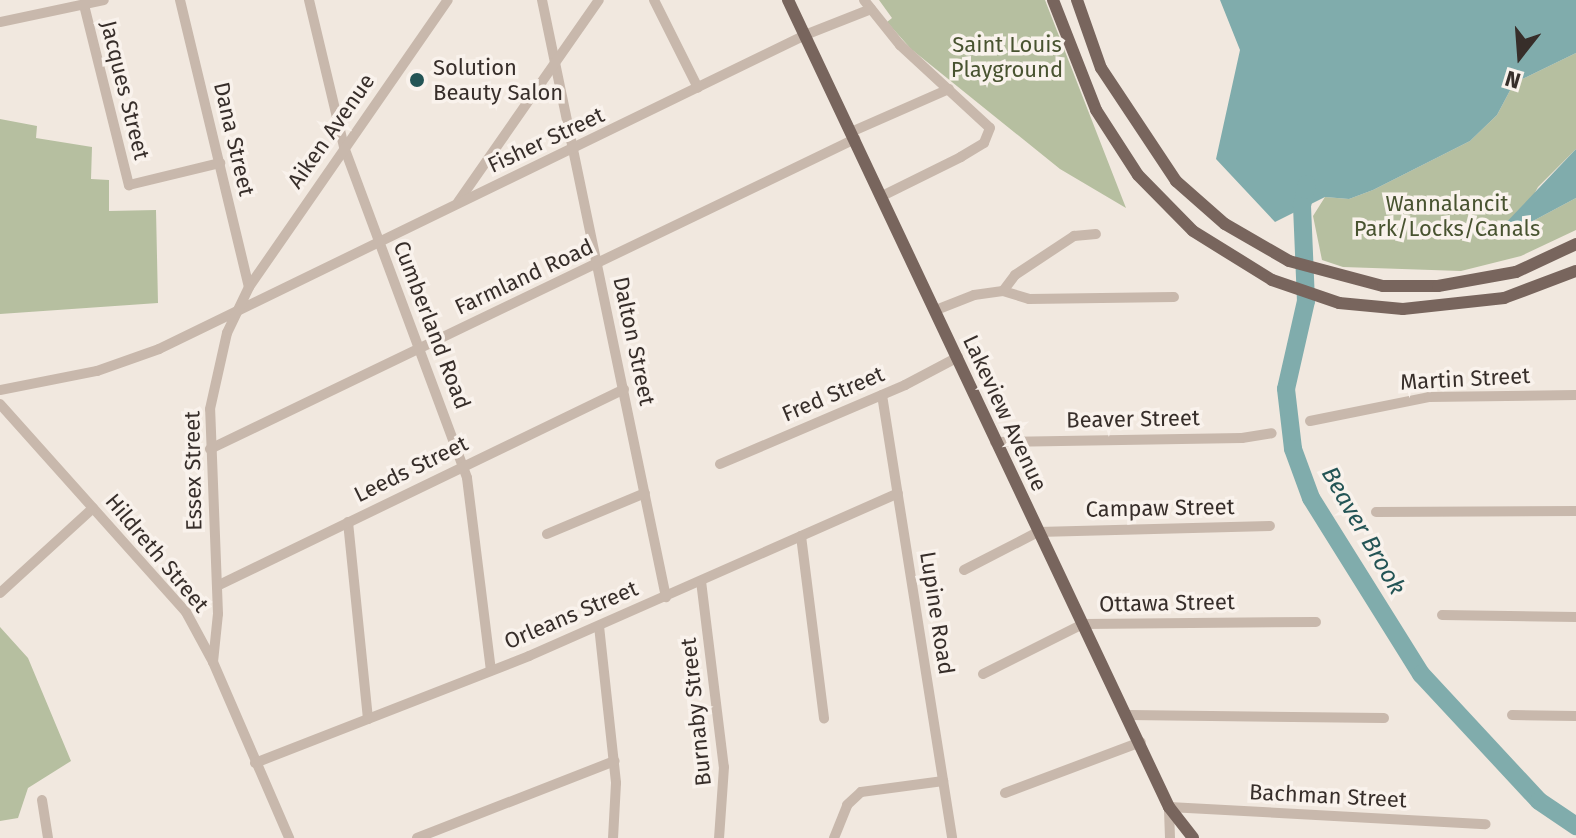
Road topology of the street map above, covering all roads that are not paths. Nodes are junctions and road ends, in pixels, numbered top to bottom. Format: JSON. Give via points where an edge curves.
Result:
{"nodes":[{"id":1,"x":104,"y":0,"type":"edge"},
{"id":2,"x":180,"y":0,"type":"edge"},
{"id":3,"x":309,"y":0,"type":"edge"},
{"id":4,"x":448,"y":0,"type":"edge"},
{"id":5,"x":542,"y":0,"type":"edge"},
{"id":6,"x":599,"y":0,"type":"edge"},
{"id":7,"x":654,"y":0,"type":"edge"},
{"id":8,"x":788,"y":0,"type":"edge"},
{"id":9,"x":1053,"y":0,"type":"edge"},
{"id":10,"x":1077,"y":0,"type":"edge"},
{"id":11,"x":867,"y":4,"type":"edge"},
{"id":12,"x":84,"y":5,"type":"junction"},
{"id":13,"x":0,"y":22,"type":"edge"},
{"id":14,"x":805,"y":35,"type":"junction"},
{"id":15,"x":557,"y":61,"type":"junction"},
{"id":16,"x":698,"y":88,"type":"junction"},
{"id":17,"x":949,"y":89,"type":"junction"},
{"id":18,"x":853,"y":136,"type":"junction"},
{"id":19,"x":344,"y":147,"type":"junction"},
{"id":20,"x":575,"y":149,"type":"junction"},
{"id":21,"x":220,"y":163,"type":"junction"},
{"id":22,"x":882,"y":196,"type":"junction"},
{"id":23,"x":456,"y":204,"type":"junction"},
{"id":24,"x":1096,"y":234,"type":"dead end"},
{"id":25,"x":379,"y":240,"type":"junction"},
{"id":26,"x":1576,"y":244,"type":"edge"},
{"id":27,"x":598,"y":264,"type":"junction"},
{"id":28,"x":1576,"y":271,"type":"edge"},
{"id":29,"x":249,"y":287,"type":"junction"},
{"id":30,"x":1003,"y":291,"type":"junction"},
{"id":31,"x":1174,"y":297,"type":"dead end"},
{"id":32,"x":239,"y":308,"type":"junction"},
{"id":33,"x":936,"y":310,"type":"junction"},
{"id":34,"x":419,"y":349,"type":"junction"},
{"id":35,"x":958,"y":357,"type":"junction"},
{"id":36,"x":624,"y":389,"type":"junction"},
{"id":37,"x":0,"y":390,"type":"edge"},
{"id":38,"x":882,"y":395,"type":"junction"},
{"id":39,"x":1576,"y":395,"type":"edge"},
{"id":40,"x":0,"y":404,"type":"edge"},
{"id":41,"x":1310,"y":421,"type":"dead end"},
{"id":42,"x":1272,"y":433,"type":"dead end"},
{"id":43,"x":995,"y":442,"type":"junction"},
{"id":44,"x":210,"y":449,"type":"junction"},
{"id":45,"x":720,"y":464,"type":"dead end"},
{"id":46,"x":463,"y":467,"type":"junction"},
{"id":47,"x":645,"y":493,"type":"junction"},
{"id":48,"x":898,"y":493,"type":"junction"},
{"id":49,"x":93,"y":508,"type":"junction"},
{"id":50,"x":1576,"y":511,"type":"edge"},
{"id":51,"x":1376,"y":512,"type":"dead end"},
{"id":52,"x":348,"y":522,"type":"junction"},
{"id":53,"x":1270,"y":526,"type":"dead end"},
{"id":54,"x":1038,"y":532,"type":"junction"},
{"id":55,"x":547,"y":534,"type":"dead end"},
{"id":56,"x":801,"y":536,"type":"junction"},
{"id":57,"x":964,"y":570,"type":"dead end"},
{"id":58,"x":701,"y":581,"type":"junction"},
{"id":59,"x":217,"y":586,"type":"junction"},
{"id":60,"x":0,"y":593,"type":"edge"},
{"id":61,"x":666,"y":597,"type":"junction"},
{"id":62,"x":1442,"y":615,"type":"dead end"},
{"id":63,"x":1576,"y":617,"type":"edge"},
{"id":64,"x":1316,"y":622,"type":"dead end"},
{"id":65,"x":1083,"y":624,"type":"junction"},
{"id":66,"x":599,"y":626,"type":"junction"},
{"id":67,"x":213,"y":662,"type":"junction"},
{"id":68,"x":491,"y":671,"type":"junction"},
{"id":69,"x":983,"y":674,"type":"dead end"},
{"id":70,"x":1129,"y":715,"type":"junction"},
{"id":71,"x":1512,"y":715,"type":"dead end"},
{"id":72,"x":1576,"y":716,"type":"edge"},
{"id":73,"x":1384,"y":718,"type":"dead end"},
{"id":74,"x":368,"y":719,"type":"junction"},
{"id":75,"x":824,"y":719,"type":"dead end"},
{"id":76,"x":1141,"y":742,"type":"junction"},
{"id":77,"x":614,"y":761,"type":"junction"},
{"id":78,"x":255,"y":763,"type":"junction"},
{"id":79,"x":943,"y":781,"type":"junction"},
{"id":80,"x":1005,"y":793,"type":"dead end"},
{"id":81,"x":42,"y":800,"type":"dead end"},
{"id":82,"x":1169,"y":807,"type":"junction"},
{"id":83,"x":1486,"y":824,"type":"dead end"},
{"id":84,"x":48,"y":838,"type":"edge"},
{"id":85,"x":289,"y":838,"type":"edge"},
{"id":86,"x":417,"y":838,"type":"edge"},
{"id":87,"x":613,"y":838,"type":"edge"},
{"id":88,"x":719,"y":838,"type":"edge"},
{"id":89,"x":834,"y":838,"type":"edge"},
{"id":90,"x":952,"y":838,"type":"edge"},
{"id":91,"x":1170,"y":838,"type":"edge"},
{"id":92,"x":1193,"y":838,"type":"edge"}],
"edges":[{"from":1,"to":12,"type":"street"},
{"from":2,"to":21,"type":"street","name":"Dana Street"},
{"from":3,"to":19,"type":"street","name":"Cumberland Road"},
{"from":4,"to":19,"type":"street","name":"Aiken Avenue"},
{"from":5,"to":15,"type":"street","name":"Dalton Street"},
{"from":6,"to":15,"type":"street"},
{"from":7,"to":16,"type":"street"},
{"from":8,"to":14,"type":"main road","name":"Lakeview Avenue"},
{"from":9,"to":28,"type":"main road","via":[[1096,110],[1138,175],[1193,231],[1234,260],[1339,303],[1403,309],[1460,306],[1522,293]]},
{"from":10,"to":26,"type":"main road","via":[[1101,68],[1176,181],[1225,224],[1289,261],[1345,279],[1438,286],[1487,279]]},
{"from":11,"to":14,"type":"street","name":"Fisher Street"},
{"from":11,"to":17,"type":"street","via":[[900,45]]},
{"from":12,"to":13,"type":"street"},
{"from":12,"to":21,"type":"street","name":"Jacques Street","via":[[129,185]]},
{"from":14,"to":16,"type":"street","name":"Fisher Street"},
{"from":14,"to":18,"type":"main road","name":"Lakeview Avenue"},
{"from":15,"to":20,"type":"street","name":"Dalton Street"},
{"from":15,"to":23,"type":"street"},
{"from":16,"to":20,"type":"street","name":"Fisher Street"},
{"from":17,"to":18,"type":"street","name":"Farmland Road"},
{"from":17,"to":22,"type":"street","via":[[987,120],[990,128],[984,143]]},
{"from":18,"to":22,"type":"main road","name":"Lakeview Avenue"},
{"from":18,"to":27,"type":"street","name":"Farmland Road"},
{"from":19,"to":25,"type":"street","name":"Cumberland Road"},
{"from":19,"to":29,"type":"street","name":"Aiken Avenue"},
{"from":20,"to":23,"type":"street","name":"Fisher Street"},
{"from":20,"to":27,"type":"street","name":"Dalton Street"},
{"from":21,"to":29,"type":"street","name":"Dana Street"},
{"from":22,"to":33,"type":"main road","name":"Lakeview Avenue"},
{"from":23,"to":25,"type":"street","name":"Fisher Street"},
{"from":24,"to":30,"type":"street","via":[[1074,236],[1015,275]]},
{"from":25,"to":32,"type":"street","name":"Fisher Street"},
{"from":25,"to":34,"type":"street","name":"Cumberland Road"},
{"from":27,"to":34,"type":"street","name":"Farmland Road"},
{"from":27,"to":36,"type":"street","name":"Dalton Street"},
{"from":29,"to":32,"type":"street","name":"Essex Street"},
{"from":30,"to":31,"type":"street","via":[[1029,299]]},
{"from":30,"to":33,"type":"street","via":[[974,295]]},
{"from":32,"to":37,"type":"street","via":[[159,349],[97,371]]},
{"from":32,"to":44,"type":"street","name":"Essex Street","via":[[216,374]]},
{"from":33,"to":35,"type":"main road","name":"Lakeview Avenue"},
{"from":34,"to":44,"type":"street","name":"Farmland Road"},
{"from":34,"to":46,"type":"street","name":"Cumberland Road"},
{"from":35,"to":38,"type":"street","name":"Fred Street"},
{"from":35,"to":43,"type":"main road","name":"Lakeview Avenue"},
{"from":36,"to":46,"type":"street","name":"Leeds Street"},
{"from":36,"to":47,"type":"street","name":"Dalton Street"},
{"from":38,"to":45,"type":"street","name":"Fred Street"},
{"from":38,"to":48,"type":"street","name":"Lupine Road"},
{"from":39,"to":41,"type":"street","name":"Martin Street","via":[[1429,397]]},
{"from":40,"to":49,"type":"street","name":"Hildreth Street"},
{"from":42,"to":43,"type":"street","name":"Beaver Street","via":[[1242,438]]},
{"from":43,"to":54,"type":"main road","name":"Lakeview Avenue"},
{"from":44,"to":59,"type":"street","name":"Essex Street"},
{"from":46,"to":52,"type":"street","name":"Leeds Street"},
{"from":46,"to":68,"type":"street","name":"Cumberland Road"},
{"from":47,"to":55,"type":"street"},
{"from":47,"to":61,"type":"street","name":"Dalton Street"},
{"from":48,"to":56,"type":"street","name":"Orleans Street"},
{"from":48,"to":79,"type":"street","name":"Lupine Road"},
{"from":49,"to":60,"type":"street"},
{"from":49,"to":67,"type":"street","name":"Hildreth Street","via":[[186,612]]},
{"from":50,"to":51,"type":"street"},
{"from":52,"to":59,"type":"street","name":"Leeds Street"},
{"from":52,"to":74,"type":"street"},
{"from":53,"to":54,"type":"street","name":"Campaw Street"},
{"from":54,"to":57,"type":"street","name":"Campaw Street"},
{"from":54,"to":65,"type":"main road","name":"Lakeview Avenue"},
{"from":56,"to":58,"type":"street","name":"Orleans Street"},
{"from":56,"to":75,"type":"street"},
{"from":58,"to":61,"type":"street","name":"Orleans Street"},
{"from":58,"to":88,"type":"street","name":"Burnaby Street","via":[[724,767]]},
{"from":59,"to":67,"type":"street","name":"Essex Street"},
{"from":61,"to":66,"type":"street","name":"Orleans Street"},
{"from":62,"to":63,"type":"street"},
{"from":64,"to":65,"type":"street","name":"Ottawa Street"},
{"from":65,"to":69,"type":"street","name":"Ottawa Street"},
{"from":65,"to":70,"type":"main road","name":"Lakeview Avenue"},
{"from":66,"to":68,"type":"street","name":"Orleans Street"},
{"from":66,"to":77,"type":"street"},
{"from":67,"to":78,"type":"street","name":"Hildreth Street"},
{"from":68,"to":74,"type":"street","name":"Orleans Street"},
{"from":70,"to":73,"type":"street"},
{"from":70,"to":76,"type":"main road","name":"Lakeview Avenue"},
{"from":71,"to":72,"type":"street"},
{"from":74,"to":78,"type":"street","name":"Orleans Street"},
{"from":76,"to":80,"type":"street"},
{"from":76,"to":82,"type":"main road","name":"Lakeview Avenue"},
{"from":77,"to":86,"type":"street"},
{"from":77,"to":87,"type":"street"},
{"from":78,"to":85,"type":"street","name":"Hildreth Street"},
{"from":79,"to":89,"type":"street","via":[[861,792],[847,805]]},
{"from":79,"to":90,"type":"street","name":"Lupine Road"},
{"from":81,"to":84,"type":"street"},
{"from":82,"to":83,"type":"street","name":"Bachman Street"},
{"from":82,"to":91,"type":"street"},
{"from":82,"to":92,"type":"main road","name":"Lakeview Avenue"}]}
